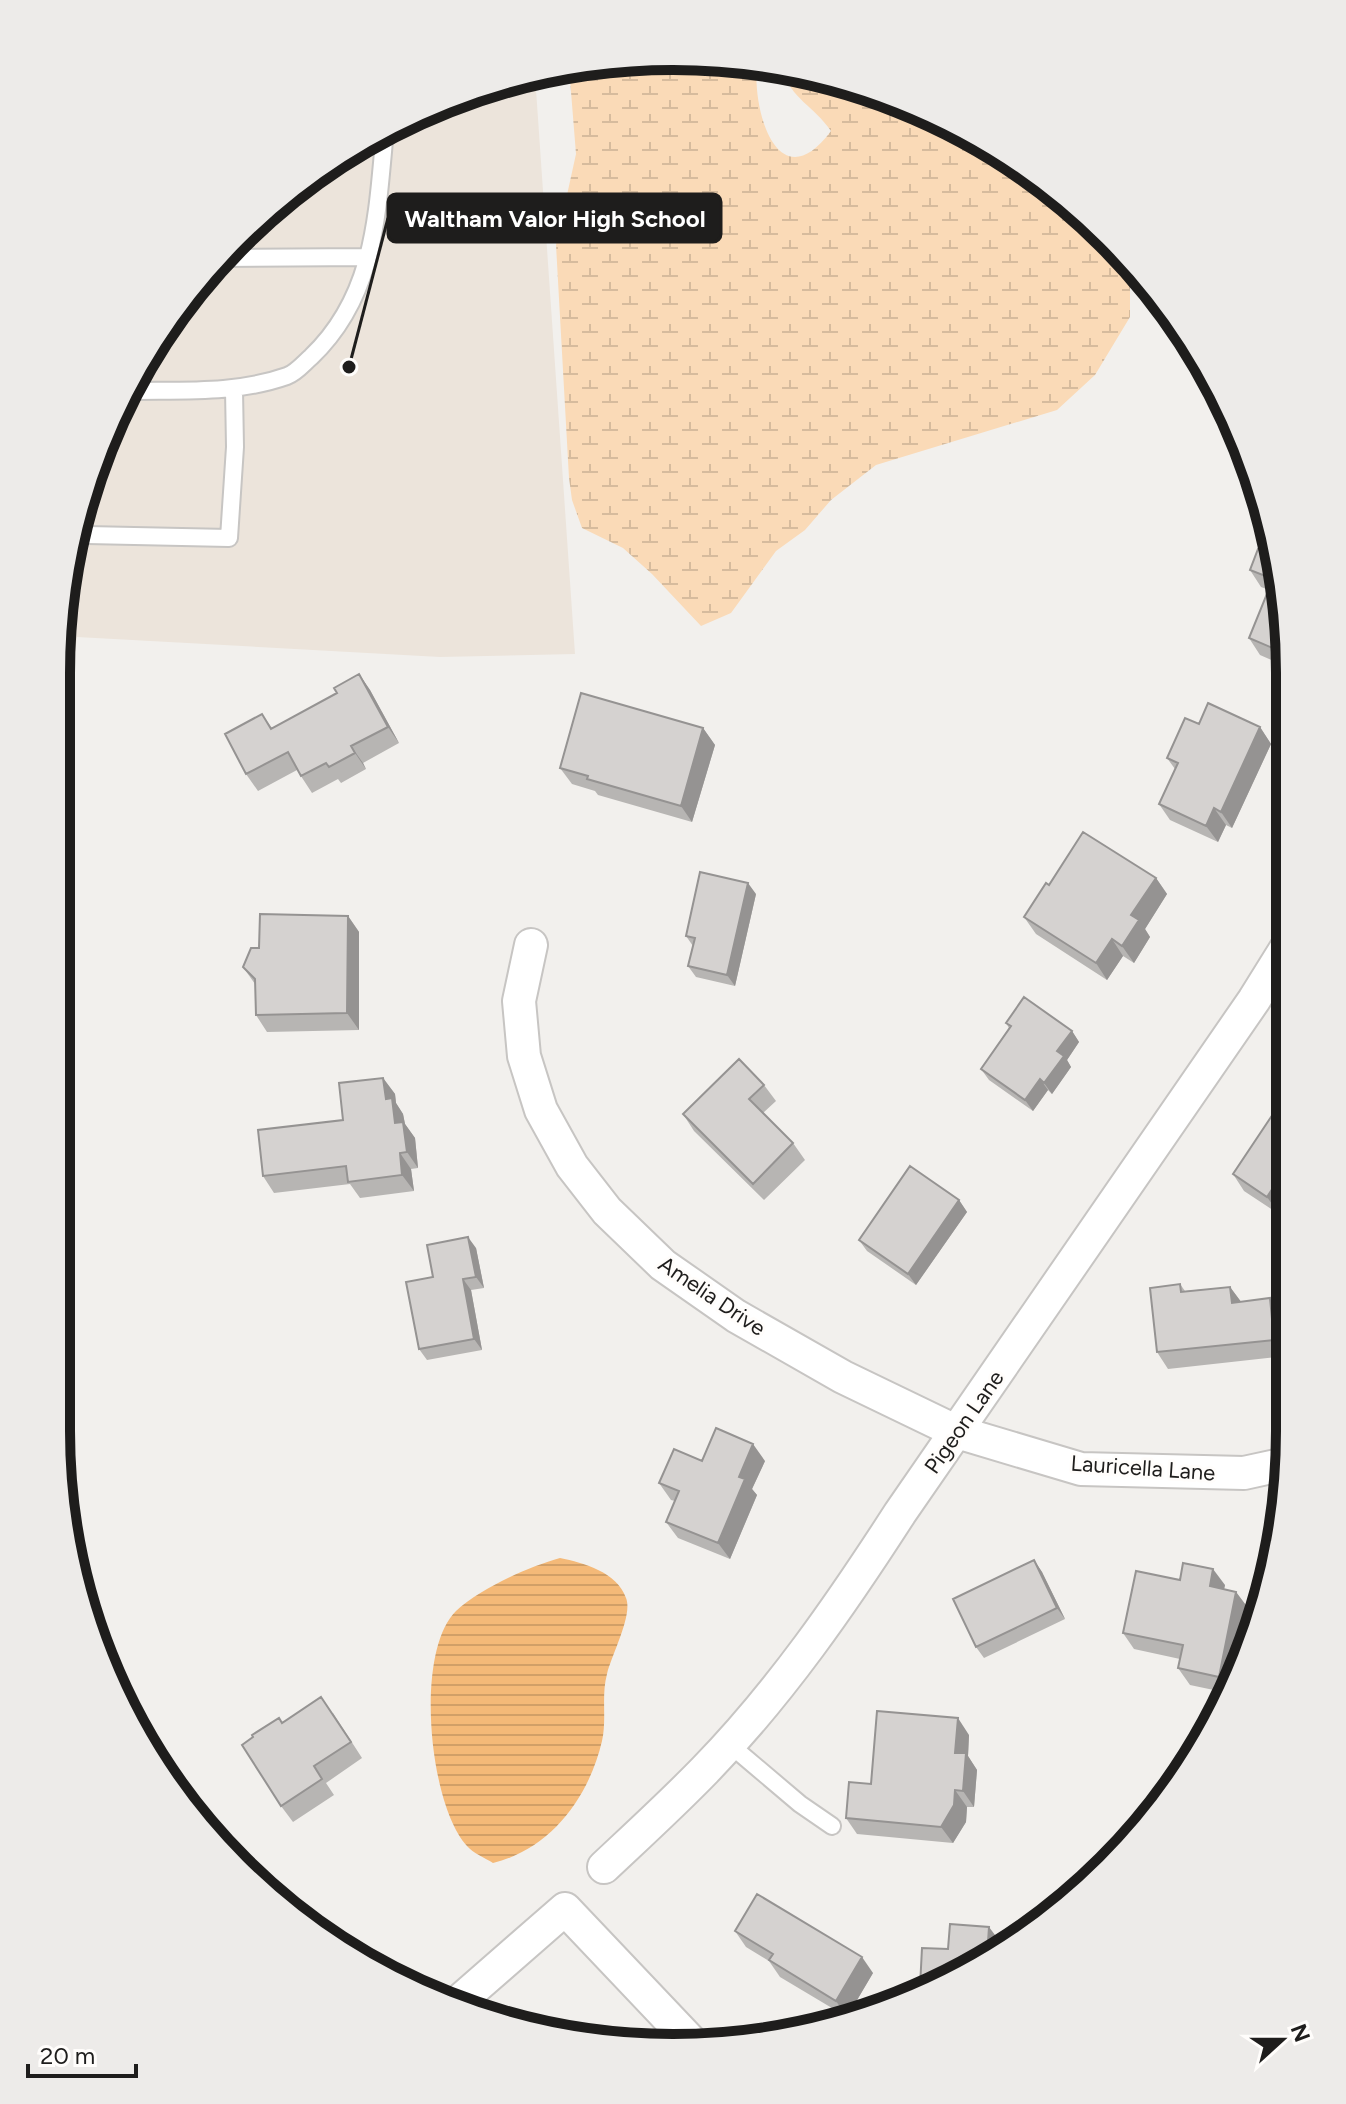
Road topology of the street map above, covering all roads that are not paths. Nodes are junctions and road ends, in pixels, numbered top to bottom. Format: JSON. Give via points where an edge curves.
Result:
{"nodes":[{"id":1,"x":384,"y":144,"type":"edge"},
{"id":2,"x":368,"y":257,"type":"junction"},
{"id":3,"x":236,"y":258,"type":"edge"},
{"id":4,"x":234,"y":390,"type":"junction"},
{"id":5,"x":140,"y":391,"type":"edge"},
{"id":6,"x":87,"y":535,"type":"dead end"},
{"id":7,"x":531,"y":945,"type":"dead end"},
{"id":8,"x":1276,"y":965,"type":"edge"},
{"id":9,"x":957,"y":1432,"type":"junction"},
{"id":10,"x":1275,"y":1466,"type":"edge"},
{"id":11,"x":728,"y":1743,"type":"junction"},
{"id":12,"x":832,"y":1826,"type":"dead end"},
{"id":13,"x":604,"y":1867,"type":"dead end"},
{"id":14,"x":465,"y":1997,"type":"edge"},
{"id":15,"x":683,"y":2034,"type":"edge"}],
"edges":[{"from":1,"to":2,"type":"lane","via":[[375,237]]},
{"from":2,"to":3,"type":"lane"},
{"from":2,"to":4,"type":"lane","via":[[355,294],[327,341],[291,375]]},
{"from":4,"to":5,"type":"lane"},
{"from":4,"to":6,"type":"lane","via":[[229,538]]},
{"from":7,"to":9,"type":"street","name":"Amelia Drive","via":[[519,1001],[524,1056],[541,1110],[572,1166],[607,1211],[663,1265],[736,1316],[843,1377]]},
{"from":8,"to":9,"type":"street","name":"Pigeon Lane"},
{"from":9,"to":10,"type":"street","name":"Lauricella Lane","via":[[1081,1469],[1244,1473]]},
{"from":9,"to":11,"type":"street","name":"Pigeon Lane","via":[[844,1600]]},
{"from":11,"to":12,"type":"lane"},
{"from":11,"to":13,"type":"street","name":"Pigeon Lane"},
{"from":14,"to":15,"type":"street","via":[[565,1909]]}]}
